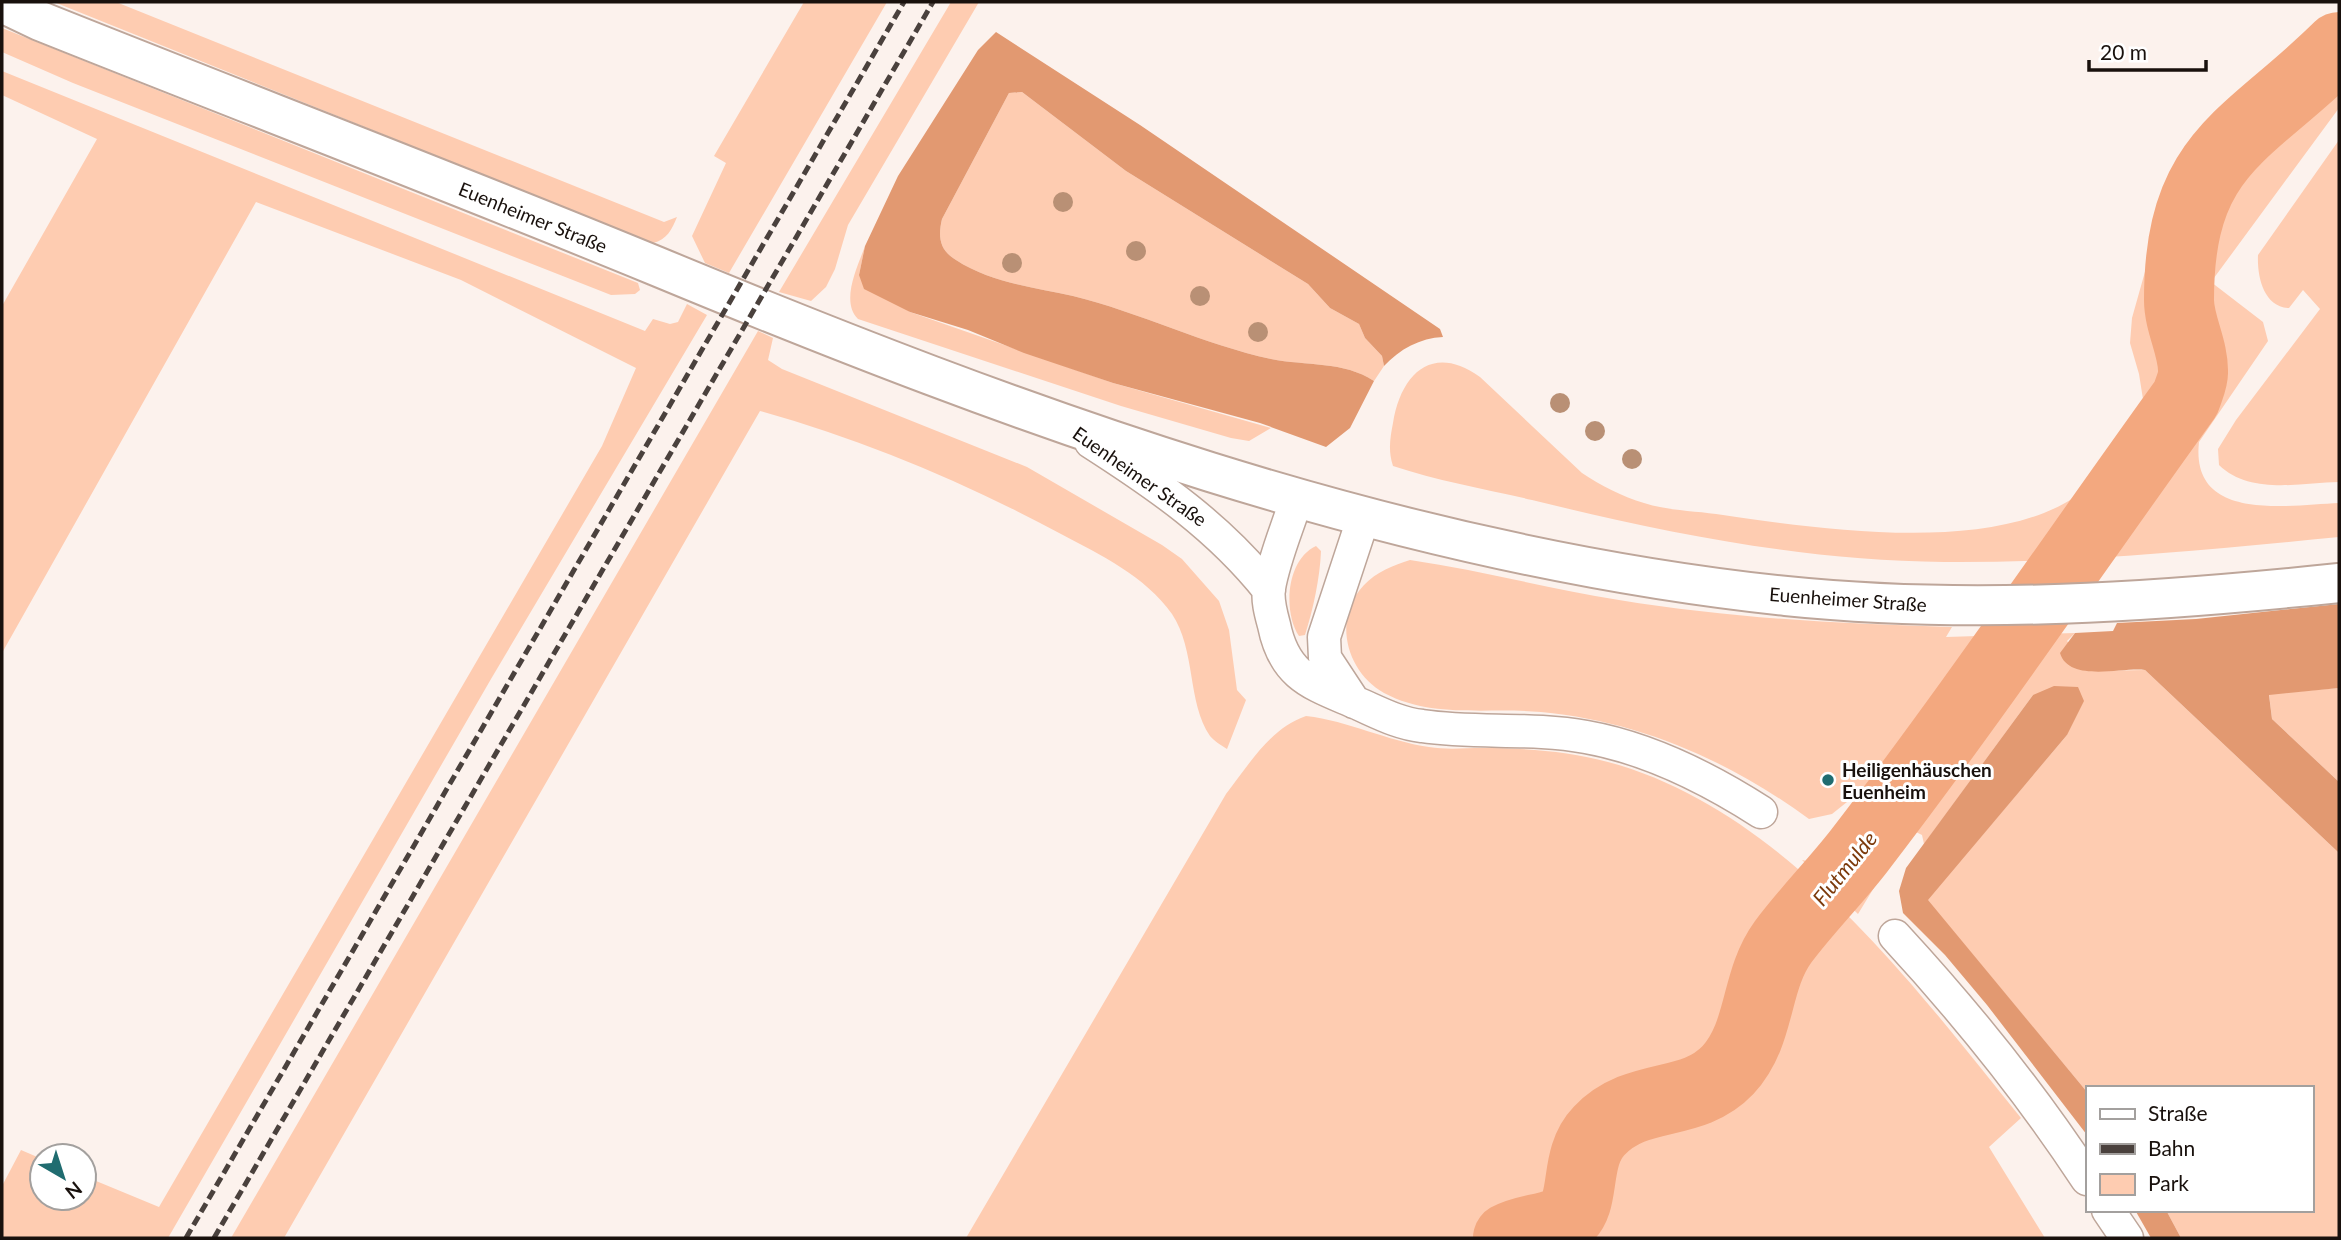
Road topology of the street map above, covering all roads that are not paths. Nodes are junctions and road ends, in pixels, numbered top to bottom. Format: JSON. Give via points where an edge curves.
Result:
{"nodes":[{"id":1,"x":2,"y":3,"type":"edge"},
{"id":2,"x":1066,"y":425,"type":"junction"},
{"id":3,"x":1297,"y":497,"type":"junction"},
{"id":4,"x":1364,"y":516,"type":"junction"},
{"id":5,"x":2339,"y":583,"type":"edge"},
{"id":6,"x":1269,"y":590,"type":"junction"},
{"id":7,"x":1354,"y":702,"type":"junction"},
{"id":8,"x":1760,"y":812,"type":"dead end"},
{"id":9,"x":1895,"y":936,"type":"dead end"},
{"id":10,"x":2086,"y":1178,"type":"edge"},
{"id":11,"x":2109,"y":1212,"type":"edge"},
{"id":12,"x":2127,"y":1238,"type":"edge"}],
"edges":[{"from":1,"to":2,"type":"main road","name":"Euenheimer Straße","via":[[808,329]]},
{"from":2,"to":3,"type":"main road","name":"Euenheimer Straße"},
{"from":2,"to":6,"type":"street","name":"Euenheimer Straße","via":[[1211,526]]},
{"from":3,"to":4,"type":"main road","name":"Euenheimer Straße"},
{"from":3,"to":6,"type":"street","name":"Euenheimer Straße"},
{"from":4,"to":5,"type":"main road","name":"Euenheimer Straße","via":[[1707,587],[1873,604],[2126,601]]},
{"from":4,"to":7,"type":"street","via":[[1324,637],[1325,658]]},
{"from":6,"to":7,"type":"street","name":"Euenheimer Straße","via":[[1278,644],[1287,661],[1314,686]]},
{"from":7,"to":8,"type":"street","name":"Euenheimer Straße","via":[[1384,717],[1418,726],[1523,730],[1614,744],[1702,778]]},
{"from":9,"to":10,"type":"street","via":[[2023,1085]]},
{"from":11,"to":12,"type":"street"}]}
